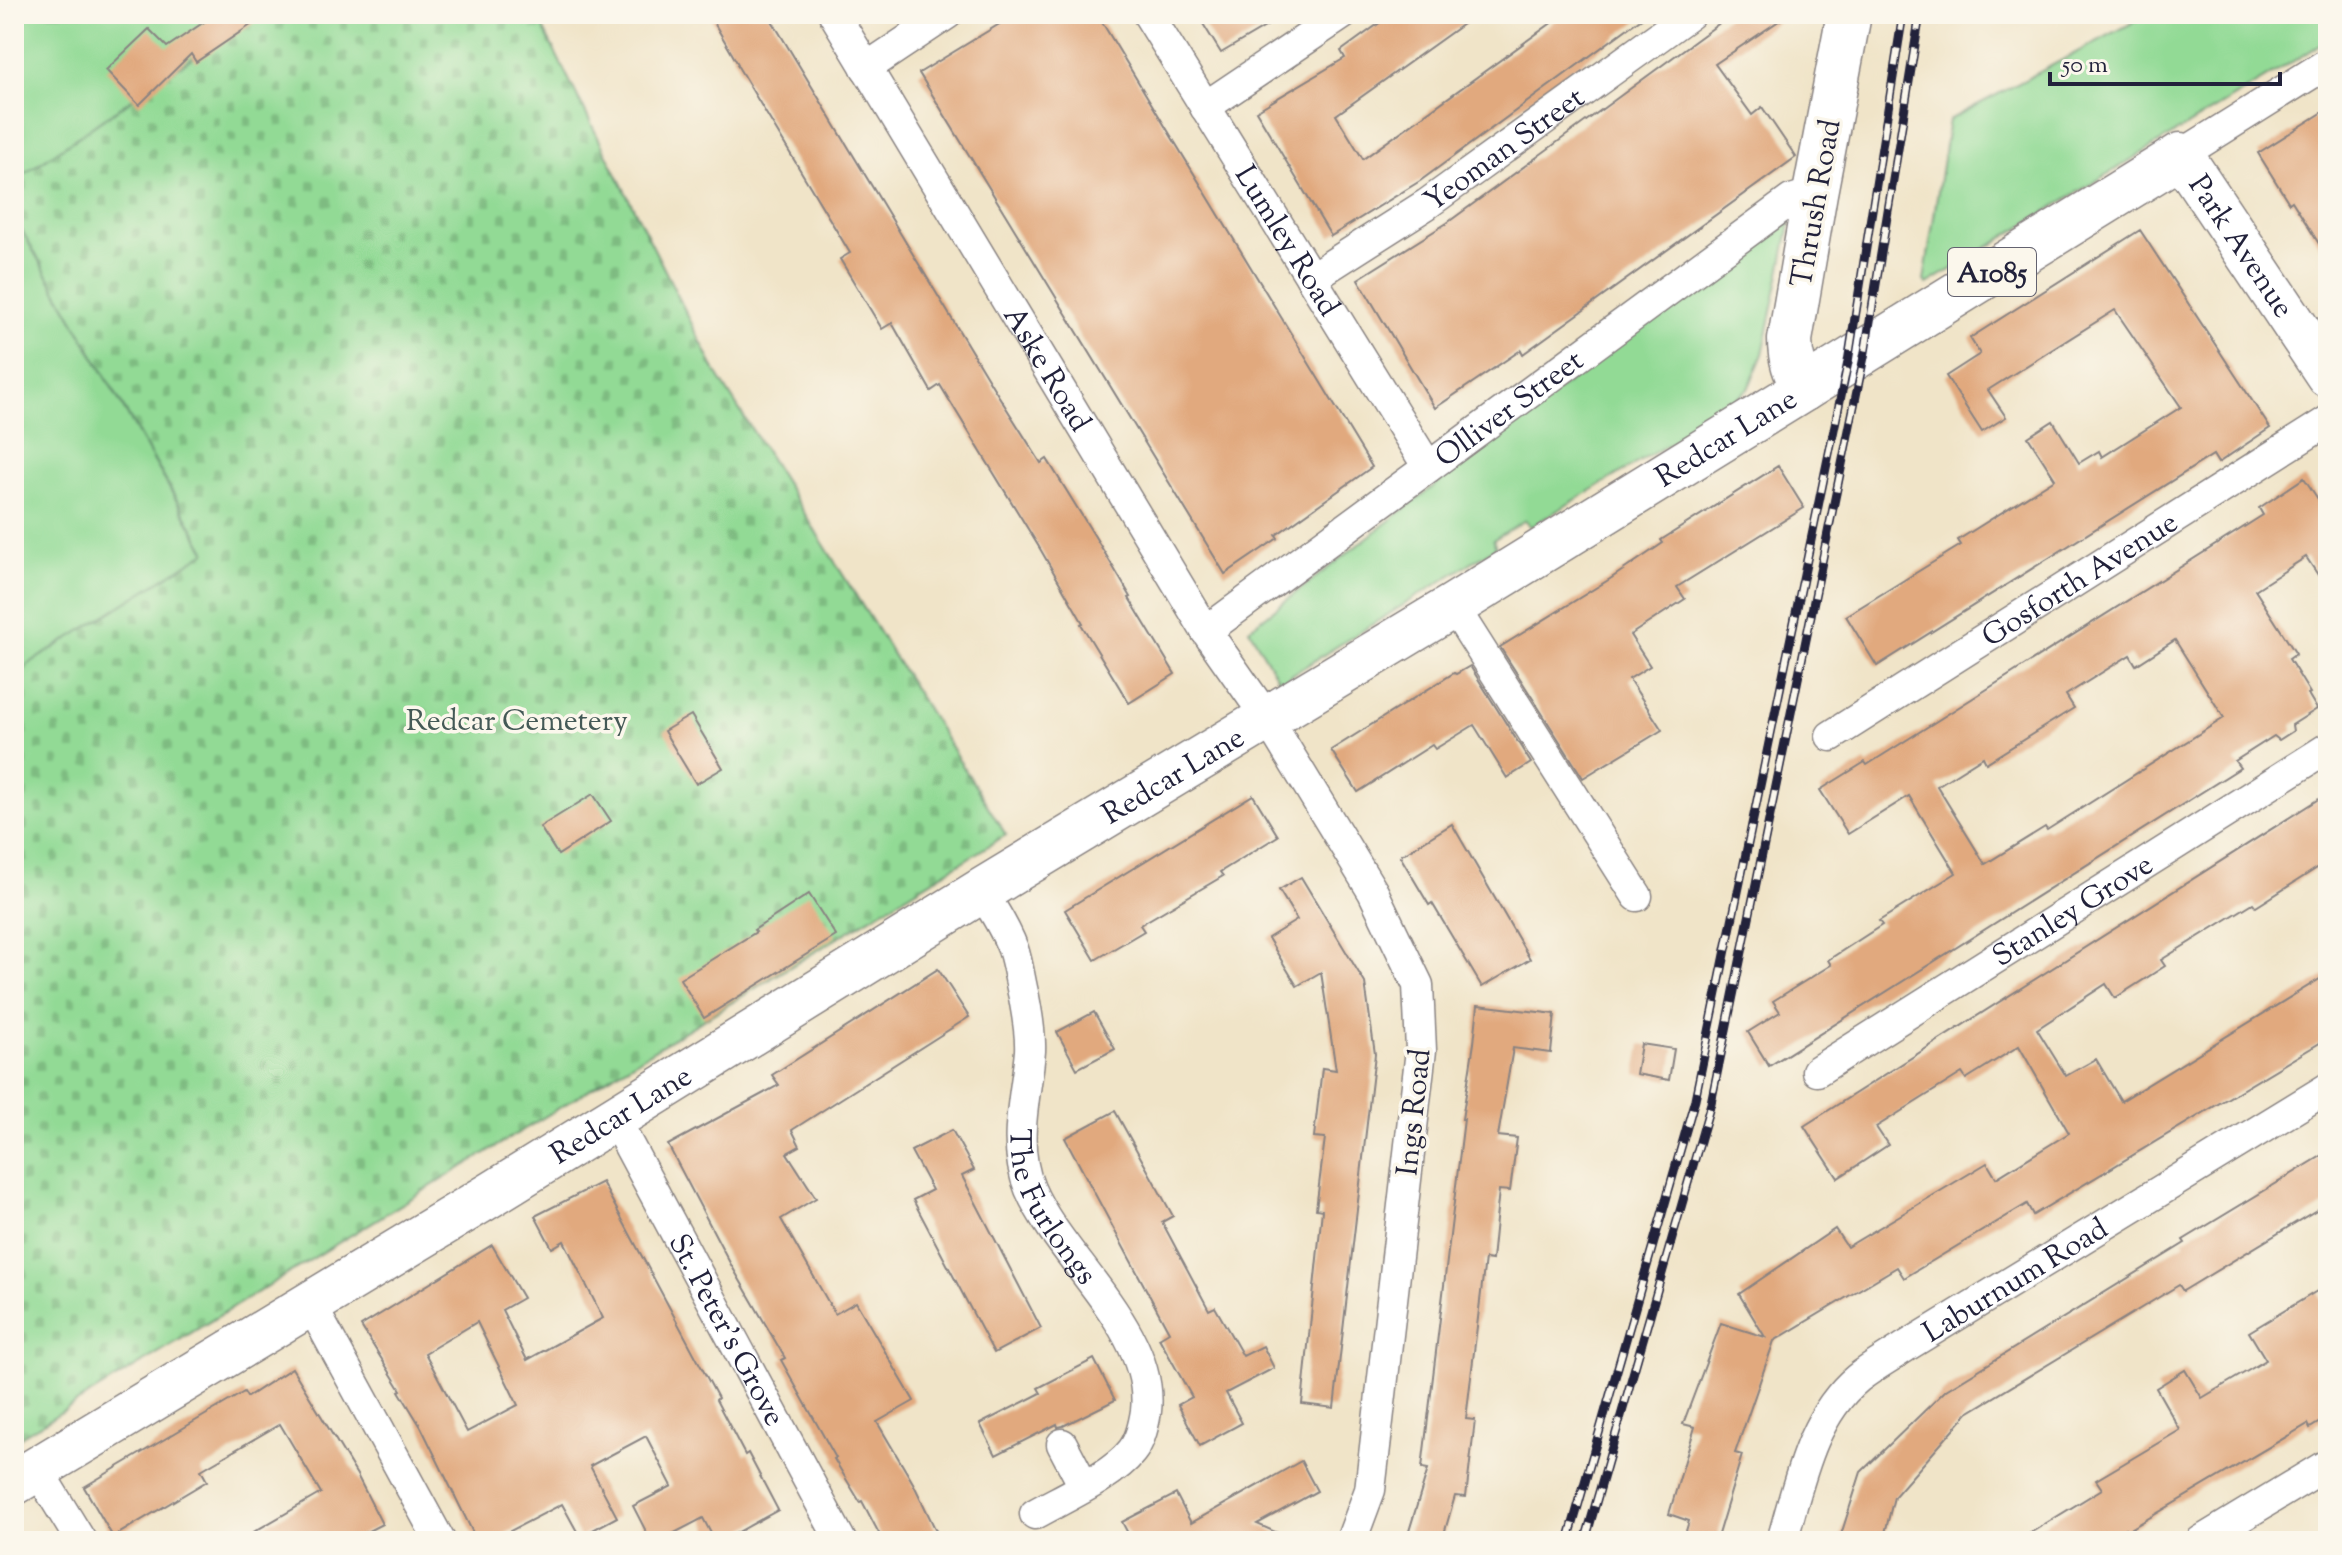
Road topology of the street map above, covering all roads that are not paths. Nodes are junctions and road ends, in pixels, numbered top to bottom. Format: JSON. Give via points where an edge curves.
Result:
{"nodes":[{"id":1,"x":834,"y":14,"type":"edge"},
{"id":2,"x":947,"y":14,"type":"edge"},
{"id":3,"x":1148,"y":14,"type":"edge"},
{"id":4,"x":1343,"y":14,"type":"edge"},
{"id":5,"x":1690,"y":14,"type":"edge"},
{"id":6,"x":1849,"y":14,"type":"edge"},
{"id":7,"x":2328,"y":63,"type":"edge"},
{"id":8,"x":866,"y":68,"type":"junction"},
{"id":9,"x":1205,"y":107,"type":"junction"},
{"id":10,"x":2181,"y":155,"type":"junction"},
{"id":11,"x":1803,"y":197,"type":"junction"},
{"id":12,"x":1311,"y":278,"type":"junction"},
{"id":13,"x":2328,"y":375,"type":"edge"},
{"id":14,"x":1804,"y":389,"type":"junction"},
{"id":15,"x":2328,"y":421,"type":"edge"},
{"id":16,"x":1428,"y":467,"type":"junction"},
{"id":17,"x":1453,"y":606,"type":"junction"},
{"id":18,"x":1206,"y":631,"type":"junction"},
{"id":19,"x":1267,"y":718,"type":"junction"},
{"id":20,"x":1831,"y":736,"type":"dead end"},
{"id":21,"x":2328,"y":748,"type":"edge"},
{"id":22,"x":981,"y":891,"type":"junction"},
{"id":23,"x":1637,"y":896,"type":"dead end"},
{"id":24,"x":1817,"y":1071,"type":"dead end"},
{"id":25,"x":2328,"y":1088,"type":"edge"},
{"id":26,"x":614,"y":1118,"type":"junction"},
{"id":27,"x":310,"y":1303,"type":"junction"},
{"id":28,"x":1062,"y":1444,"type":"dead end"},
{"id":29,"x":2328,"y":1464,"type":"edge"},
{"id":30,"x":26,"y":1476,"type":"edge"},
{"id":31,"x":1084,"y":1486,"type":"junction"},
{"id":32,"x":1035,"y":1514,"type":"dead end"},
{"id":33,"x":2208,"y":1539,"type":"edge"},
{"id":34,"x":81,"y":1541,"type":"edge"},
{"id":35,"x":440,"y":1541,"type":"edge"},
{"id":36,"x":841,"y":1541,"type":"edge"},
{"id":37,"x":1351,"y":1541,"type":"edge"},
{"id":38,"x":1782,"y":1541,"type":"edge"}],
"edges":[{"from":1,"to":8,"type":"street","name":"Aske Road"},
{"from":2,"to":8,"type":"street"},
{"from":3,"to":9,"type":"street","name":"Lumley Road"},
{"from":4,"to":9,"type":"street"},
{"from":5,"to":12,"type":"street","name":"Yeoman Street","via":[[1427,204]]},
{"from":6,"to":11,"type":"main road","name":"Thrush Road"},
{"from":7,"to":10,"type":"street","name":"Redcar Lane"},
{"from":8,"to":18,"type":"street","name":"Aske Road"},
{"from":9,"to":12,"type":"street","name":"Lumley Road"},
{"from":10,"to":13,"type":"main road","name":"Park Avenue"},
{"from":10,"to":14,"type":"main road","name":"Redcar Lane","number":"A1085"},
{"from":11,"to":14,"type":"main road","name":"Thrush Road","via":[[1790,356]]},
{"from":11,"to":16,"type":"street","name":"Olliver Street"},
{"from":12,"to":16,"type":"street","name":"Lumley Road"},
{"from":14,"to":17,"type":"main road","name":"Redcar Lane"},
{"from":15,"to":20,"type":"street","name":"Gosforth Avenue"},
{"from":16,"to":18,"type":"street","name":"Olliver Street"},
{"from":17,"to":19,"type":"main road","name":"Redcar Lane"},
{"from":17,"to":23,"type":"street"},
{"from":18,"to":19,"type":"street","name":"Aske Road"},
{"from":19,"to":22,"type":"main road","name":"Redcar Lane"},
{"from":19,"to":37,"type":"street","name":"Ings Road","via":[[1373,892],[1418,985],[1421,1050],[1370,1490]]},
{"from":21,"to":24,"type":"street","name":"Stanley Grove"},
{"from":22,"to":26,"type":"main road","name":"Redcar Lane"},
{"from":22,"to":31,"type":"street","name":"The Furlongs","via":[[1013,951],[1027,1013],[1030,1048],[1019,1130],[1029,1187],[1115,1315],[1145,1379],[1146,1413],[1133,1450]]},
{"from":25,"to":38,"type":"street","name":"Laburnum Road","via":[[1858,1379],[1830,1409],[1809,1449]]},
{"from":26,"to":27,"type":"main road","name":"Redcar Lane"},
{"from":26,"to":36,"type":"street","name":"St. Peter's Grove"},
{"from":27,"to":30,"type":"main road","name":"Redcar Lane"},
{"from":27,"to":35,"type":"street"},
{"from":28,"to":31,"type":"street"},
{"from":29,"to":33,"type":"street"},
{"from":30,"to":34,"type":"street"},
{"from":31,"to":32,"type":"street","name":"The Furlongs"}]}
